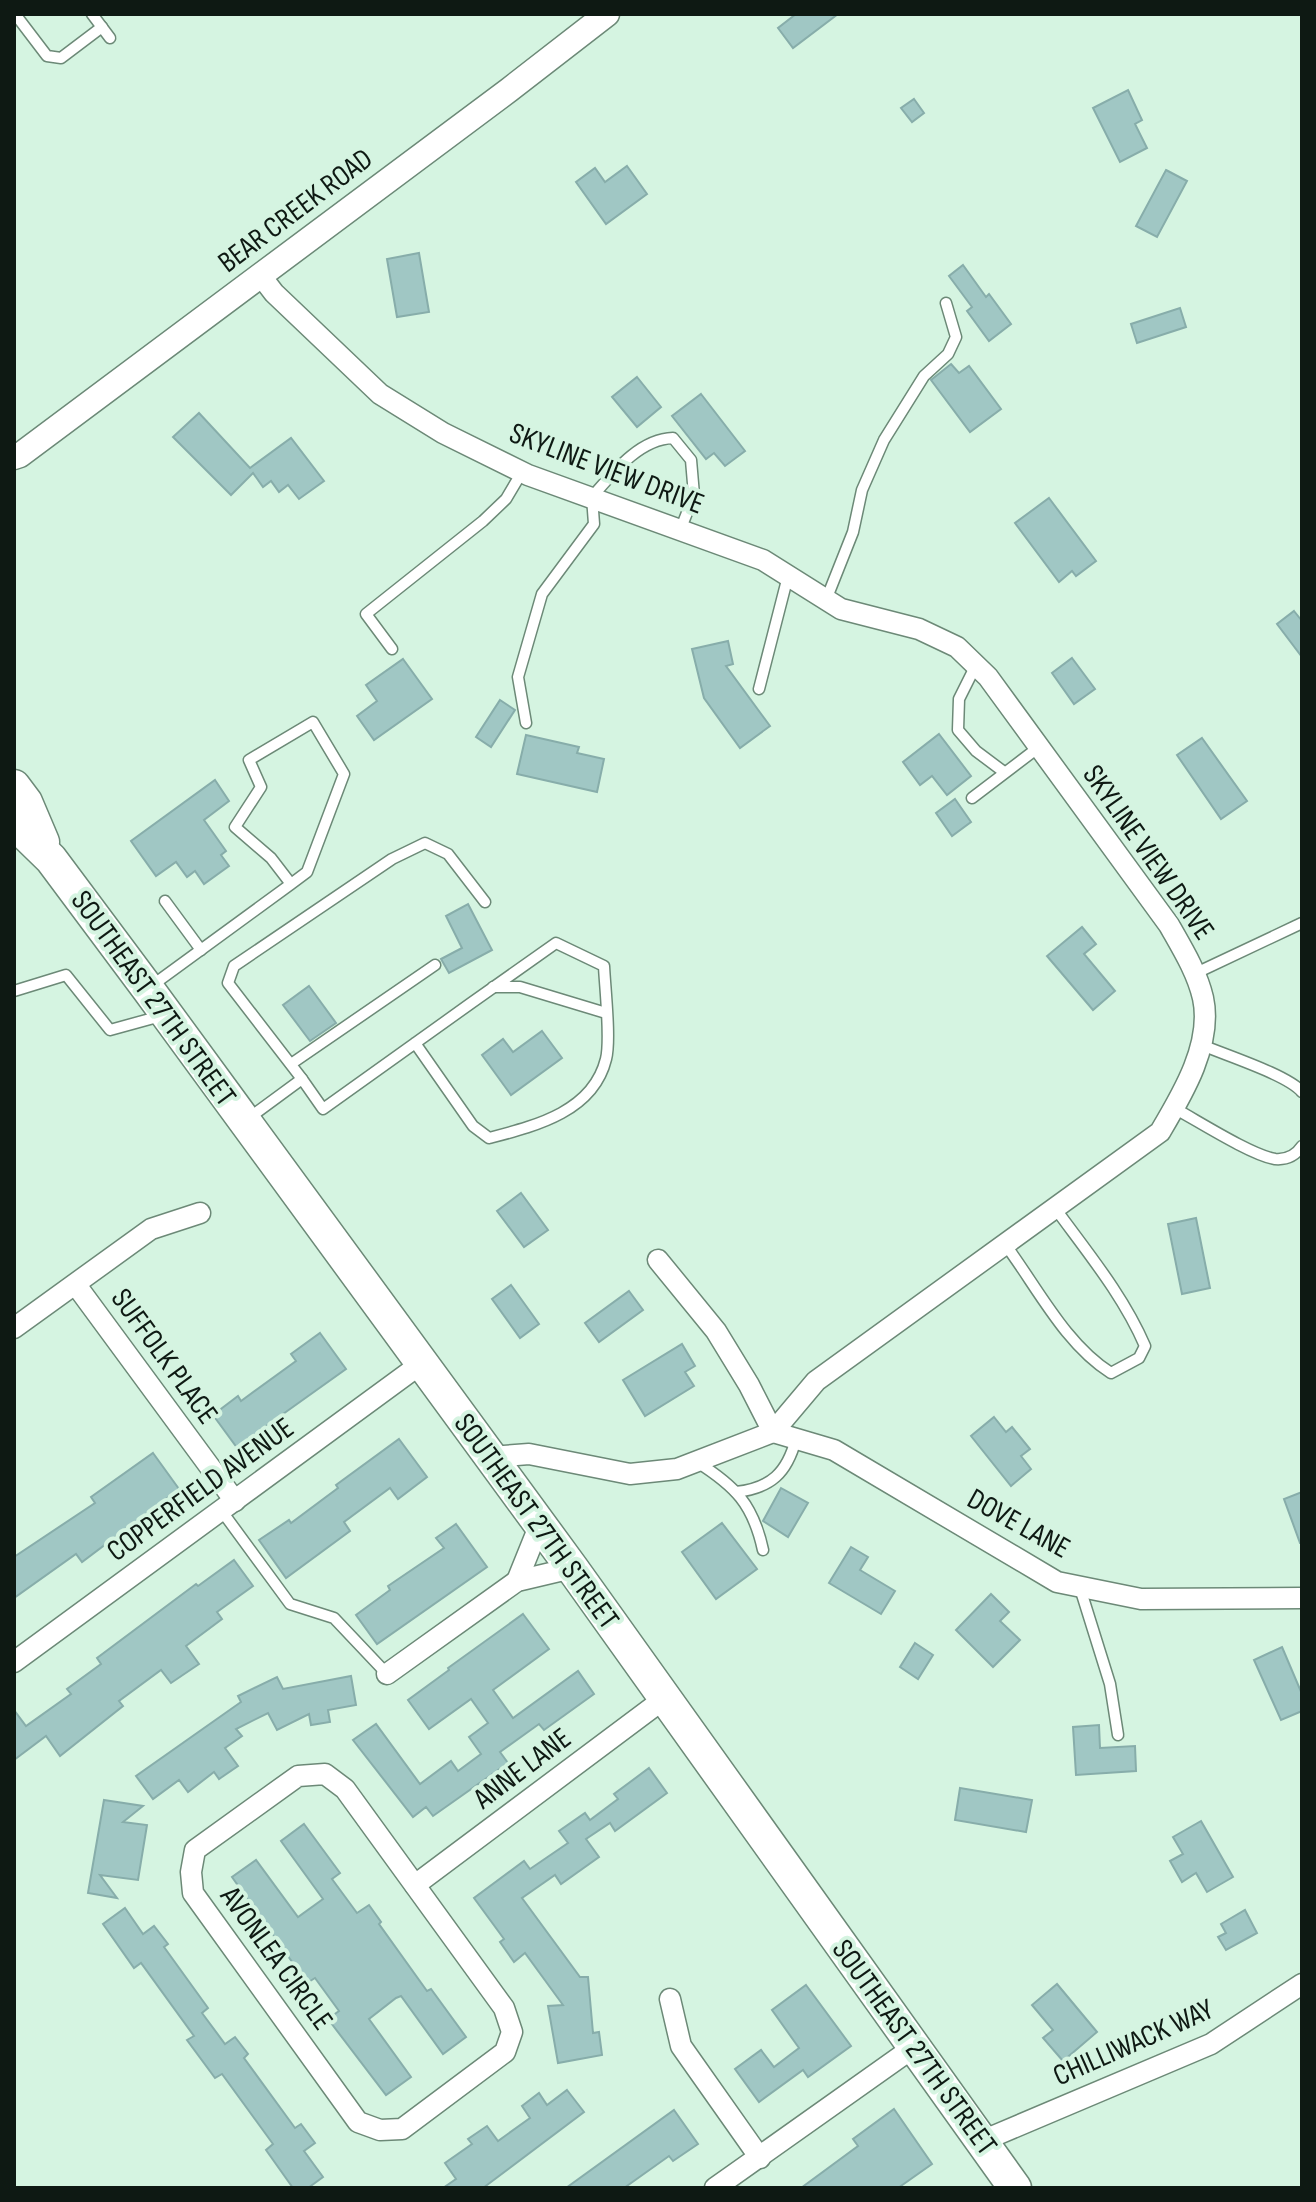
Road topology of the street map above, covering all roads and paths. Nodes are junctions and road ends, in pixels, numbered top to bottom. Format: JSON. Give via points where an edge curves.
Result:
{"nodes":[{"id":1,"x":15,"y":14,"type":"edge"},
{"id":2,"x":92,"y":14,"type":"edge"},
{"id":3,"x":607,"y":14,"type":"edge"},
{"id":4,"x":102,"y":27,"type":"junction"},
{"id":5,"x":110,"y":38,"type":"dead end"},
{"id":6,"x":261,"y":276,"type":"junction"},
{"id":7,"x":946,"y":303,"type":"dead end"},
{"id":8,"x":16,"y":459,"type":"edge"},
{"id":9,"x":522,"y":472,"type":"junction"},
{"id":10,"x":592,"y":497,"type":"junction"},
{"id":11,"x":681,"y":528,"type":"junction"},
{"id":12,"x":788,"y":576,"type":"junction"},
{"id":13,"x":826,"y":600,"type":"junction"},
{"id":14,"x":392,"y":649,"type":"dead end"},
{"id":15,"x":976,"y":665,"type":"junction"},
{"id":16,"x":759,"y":689,"type":"dead end"},
{"id":17,"x":526,"y":723,"type":"dead end"},
{"id":18,"x":1039,"y":747,"type":"junction"},
{"id":19,"x":1004,"y":772,"type":"junction"},
{"id":20,"x":14,"y":786,"type":"edge"},
{"id":21,"x":972,"y":798,"type":"dead end"},
{"id":22,"x":14,"y":823,"type":"edge"},
{"id":23,"x":51,"y":859,"type":"junction"},
{"id":24,"x":291,"y":884,"type":"junction"},
{"id":25,"x":165,"y":901,"type":"dead end"},
{"id":26,"x":485,"y":902,"type":"dead end"},
{"id":27,"x":1302,"y":923,"type":"edge"},
{"id":28,"x":201,"y":950,"type":"junction"},
{"id":29,"x":435,"y":965,"type":"dead end"},
{"id":30,"x":1194,"y":974,"type":"junction"},
{"id":31,"x":493,"y":987,"type":"junction"},
{"id":32,"x":14,"y":991,"type":"edge"},
{"id":33,"x":157,"y":1001,"type":"junction"},
{"id":34,"x":606,"y":1013,"type":"junction"},
{"id":35,"x":415,"y":1043,"type":"junction"},
{"id":36,"x":1202,"y":1045,"type":"junction"},
{"id":37,"x":291,"y":1064,"type":"junction"},
{"id":38,"x":302,"y":1079,"type":"junction"},
{"id":39,"x":1302,"y":1092,"type":"edge"},
{"id":40,"x":1174,"y":1108,"type":"junction"},
{"id":41,"x":244,"y":1122,"type":"junction"},
{"id":42,"x":1302,"y":1146,"type":"edge"},
{"id":43,"x":1055,"y":1208,"type":"junction"},
{"id":44,"x":200,"y":1213,"type":"dead end"},
{"id":45,"x":1005,"y":1244,"type":"junction"},
{"id":46,"x":658,"y":1260,"type":"dead end"},
{"id":47,"x":76,"y":1285,"type":"junction"},
{"id":48,"x":17,"y":1319,"type":"edge"},
{"id":49,"x":422,"y":1363,"type":"junction"},
{"id":50,"x":773,"y":1432,"type":"junction"},
{"id":51,"x":796,"y":1439,"type":"junction"},
{"id":52,"x":490,"y":1457,"type":"junction"},
{"id":53,"x":697,"y":1462,"type":"junction"},
{"id":54,"x":736,"y":1492,"type":"junction"},
{"id":55,"x":228,"y":1506,"type":"junction"},
{"id":56,"x":540,"y":1524,"type":"junction"},
{"id":57,"x":763,"y":1550,"type":"dead end"},
{"id":58,"x":572,"y":1568,"type":"junction"},
{"id":59,"x":517,"y":1581,"type":"junction"},
{"id":60,"x":1080,"y":1586,"type":"junction"},
{"id":61,"x":1302,"y":1598,"type":"edge"},
{"id":62,"x":14,"y":1662,"type":"edge"},
{"id":63,"x":387,"y":1674,"type":"joint"},
{"id":64,"x":665,"y":1698,"type":"junction"},
{"id":65,"x":1118,"y":1735,"type":"dead end"},
{"id":66,"x":415,"y":1885,"type":"junction"},
{"id":67,"x":1302,"y":1984,"type":"edge"},
{"id":68,"x":670,"y":1999,"type":"dead end"},
{"id":69,"x":914,"y":2047,"type":"junction"},
{"id":70,"x":982,"y":2141,"type":"junction"},
{"id":71,"x":760,"y":2158,"type":"junction"},
{"id":72,"x":715,"y":2188,"type":"edge"},
{"id":73,"x":1015,"y":2188,"type":"edge"}],
"edges":[{"from":1,"to":4,"type":"lane","via":[[47,56],[61,58]]},
{"from":2,"to":4,"type":"lane"},
{"from":3,"to":6,"type":"street","name":"BEAR CREEK ROAD"},
{"from":4,"to":5,"type":"lane"},
{"from":6,"to":8,"type":"street","name":"BEAR CREEK ROAD"},
{"from":6,"to":9,"type":"street","name":"SKYLINE VIEW DRIVE","via":[[380,394]]},
{"from":7,"to":13,"type":"lane","via":[[956,337],[884,440]]},
{"from":9,"to":10,"type":"street","name":"SKYLINE VIEW DRIVE"},
{"from":9,"to":14,"type":"lane","via":[[506,499],[483,521],[366,614]]},
{"from":10,"to":11,"type":"street","name":"SKYLINE VIEW DRIVE"},
{"from":10,"to":11,"type":"lane","via":[[624,461],[660,438],[673,438],[691,460],[694,495]]},
{"from":10,"to":17,"type":"lane","via":[[594,524],[538,607],[518,677]]},
{"from":11,"to":12,"type":"street","name":"SKYLINE VIEW DRIVE","via":[[763,560]]},
{"from":12,"to":13,"type":"street","name":"SKYLINE VIEW DRIVE"},
{"from":12,"to":16,"type":"lane"},
{"from":13,"to":15,"type":"street","name":"SKYLINE VIEW DRIVE","via":[[841,609],[919,629],[957,647]]},
{"from":15,"to":18,"type":"street","name":"SKYLINE VIEW DRIVE"},
{"from":15,"to":19,"type":"lane","via":[[959,699],[958,730]]},
{"from":18,"to":19,"type":"lane"},
{"from":18,"to":30,"type":"street","name":"SKYLINE VIEW DRIVE","via":[[1169,925]]},
{"from":19,"to":21,"type":"lane"},
{"from":20,"to":23,"type":"main road","name":"SOUTHEAST 27TH STREET"},
{"from":22,"to":23,"type":"main road","name":"SOUTHEAST 27TH STREET"},
{"from":23,"to":33,"type":"main road","name":"SOUTHEAST 27TH STREET"},
{"from":24,"to":24,"type":"lane","via":[[307,872],[344,774],[313,722],[249,760],[261,787],[235,827]]},
{"from":24,"to":28,"type":"lane"},
{"from":25,"to":28,"type":"lane"},
{"from":26,"to":37,"type":"lane","via":[[448,854],[425,843],[392,859],[234,966],[228,983]]},
{"from":27,"to":30,"type":"lane"},
{"from":28,"to":33,"type":"lane"},
{"from":29,"to":37,"type":"lane"},
{"from":30,"to":36,"type":"street","name":"SKYLINE VIEW DRIVE","via":[[1204,1000]]},
{"from":31,"to":34,"type":"lane","via":[[520,987]]},
{"from":31,"to":34,"type":"lane","via":[[556,943],[604,966]]},
{"from":31,"to":35,"type":"lane"},
{"from":32,"to":33,"type":"lane","via":[[66,975],[110,1030]]},
{"from":33,"to":41,"type":"main road","name":"SOUTHEAST 27TH STREET"},
{"from":34,"to":35,"type":"lane","via":[[607,1057],[596,1087],[570,1110],[489,1138],[473,1126]]},
{"from":35,"to":38,"type":"lane","via":[[323,1109]]},
{"from":36,"to":39,"type":"lane"},
{"from":36,"to":40,"type":"street","name":"SKYLINE VIEW DRIVE"},
{"from":37,"to":38,"type":"lane"},
{"from":38,"to":41,"type":"lane"},
{"from":40,"to":42,"type":"lane","via":[[1274,1159],[1288,1158]]},
{"from":40,"to":43,"type":"street","name":"SKYLINE VIEW DRIVE","via":[[1160,1132]]},
{"from":41,"to":49,"type":"main road","name":"SOUTHEAST 27TH STREET"},
{"from":43,"to":45,"type":"street","name":"SKYLINE VIEW DRIVE"},
{"from":43,"to":45,"type":"lane","via":[[1115,1289],[1138,1330],[1145,1346],[1139,1358],[1111,1373],[1095,1363]]},
{"from":44,"to":47,"type":"street","via":[[151,1229]]},
{"from":45,"to":50,"type":"street","name":"SKYLINE VIEW DRIVE","via":[[816,1381]]},
{"from":46,"to":50,"type":"street","via":[[716,1331]]},
{"from":47,"to":48,"type":"street"},
{"from":47,"to":55,"type":"street","name":"SUFFOLK PLACE"},
{"from":49,"to":52,"type":"main road","name":"SOUTHEAST 27TH STREET"},
{"from":49,"to":55,"type":"street","name":"COPPERFIELD AVENUE"},
{"from":50,"to":51,"type":"street","name":"DOVE LANE"},
{"from":50,"to":53,"type":"street","name":"SKYLINE VIEW DRIVE"},
{"from":51,"to":54,"type":"lane","via":[[777,1477],[760,1490]]},
{"from":51,"to":60,"type":"street","name":"DOVE LANE","via":[[834,1450],[1057,1582]]},
{"from":52,"to":53,"type":"street","name":"SKYLINE VIEW DRIVE","via":[[529,1454],[630,1474]]},
{"from":52,"to":56,"type":"main road","name":"SOUTHEAST 27TH STREET"},
{"from":53,"to":54,"type":"lane"},
{"from":54,"to":57,"type":"lane","via":[[760,1533]]},
{"from":55,"to":62,"type":"street","name":"COPPERFIELD AVENUE"},
{"from":55,"to":63,"type":"lane","name":"SUFFOLK PLACE","via":[[290,1604],[334,1618]]},
{"from":56,"to":58,"type":"main road","name":"SOUTHEAST 27TH STREET"},
{"from":56,"to":59,"type":"street"},
{"from":58,"to":59,"type":"street"},
{"from":58,"to":64,"type":"main road","name":"SOUTHEAST 27TH STREET"},
{"from":59,"to":63,"type":"street"},
{"from":60,"to":61,"type":"street","name":"DOVE LANE","via":[[1141,1599]]},
{"from":60,"to":65,"type":"lane","via":[[1110,1684]]},
{"from":64,"to":66,"type":"street","name":"ANNE LANE"},
{"from":64,"to":69,"type":"main road","name":"SOUTHEAST 27TH STREET"},
{"from":66,"to":66,"type":"street","name":"AVONLEA CIRCLE","via":[[504,2008],[512,2032],[505,2052],[402,2129],[380,2130],[358,2122],[193,1893],[191,1872],[195,1850],[298,1776],[325,1774],[345,1789]]},
{"from":67,"to":70,"type":"street","name":"CHILLIWACK WAY","via":[[1211,2044]]},
{"from":68,"to":71,"type":"street","via":[[681,2046]]},
{"from":69,"to":70,"type":"main road","name":"SOUTHEAST 27TH STREET"},
{"from":69,"to":71,"type":"street"},
{"from":70,"to":73,"type":"main road","name":"SOUTHEAST 27TH STREET"},
{"from":71,"to":72,"type":"street"}]}
